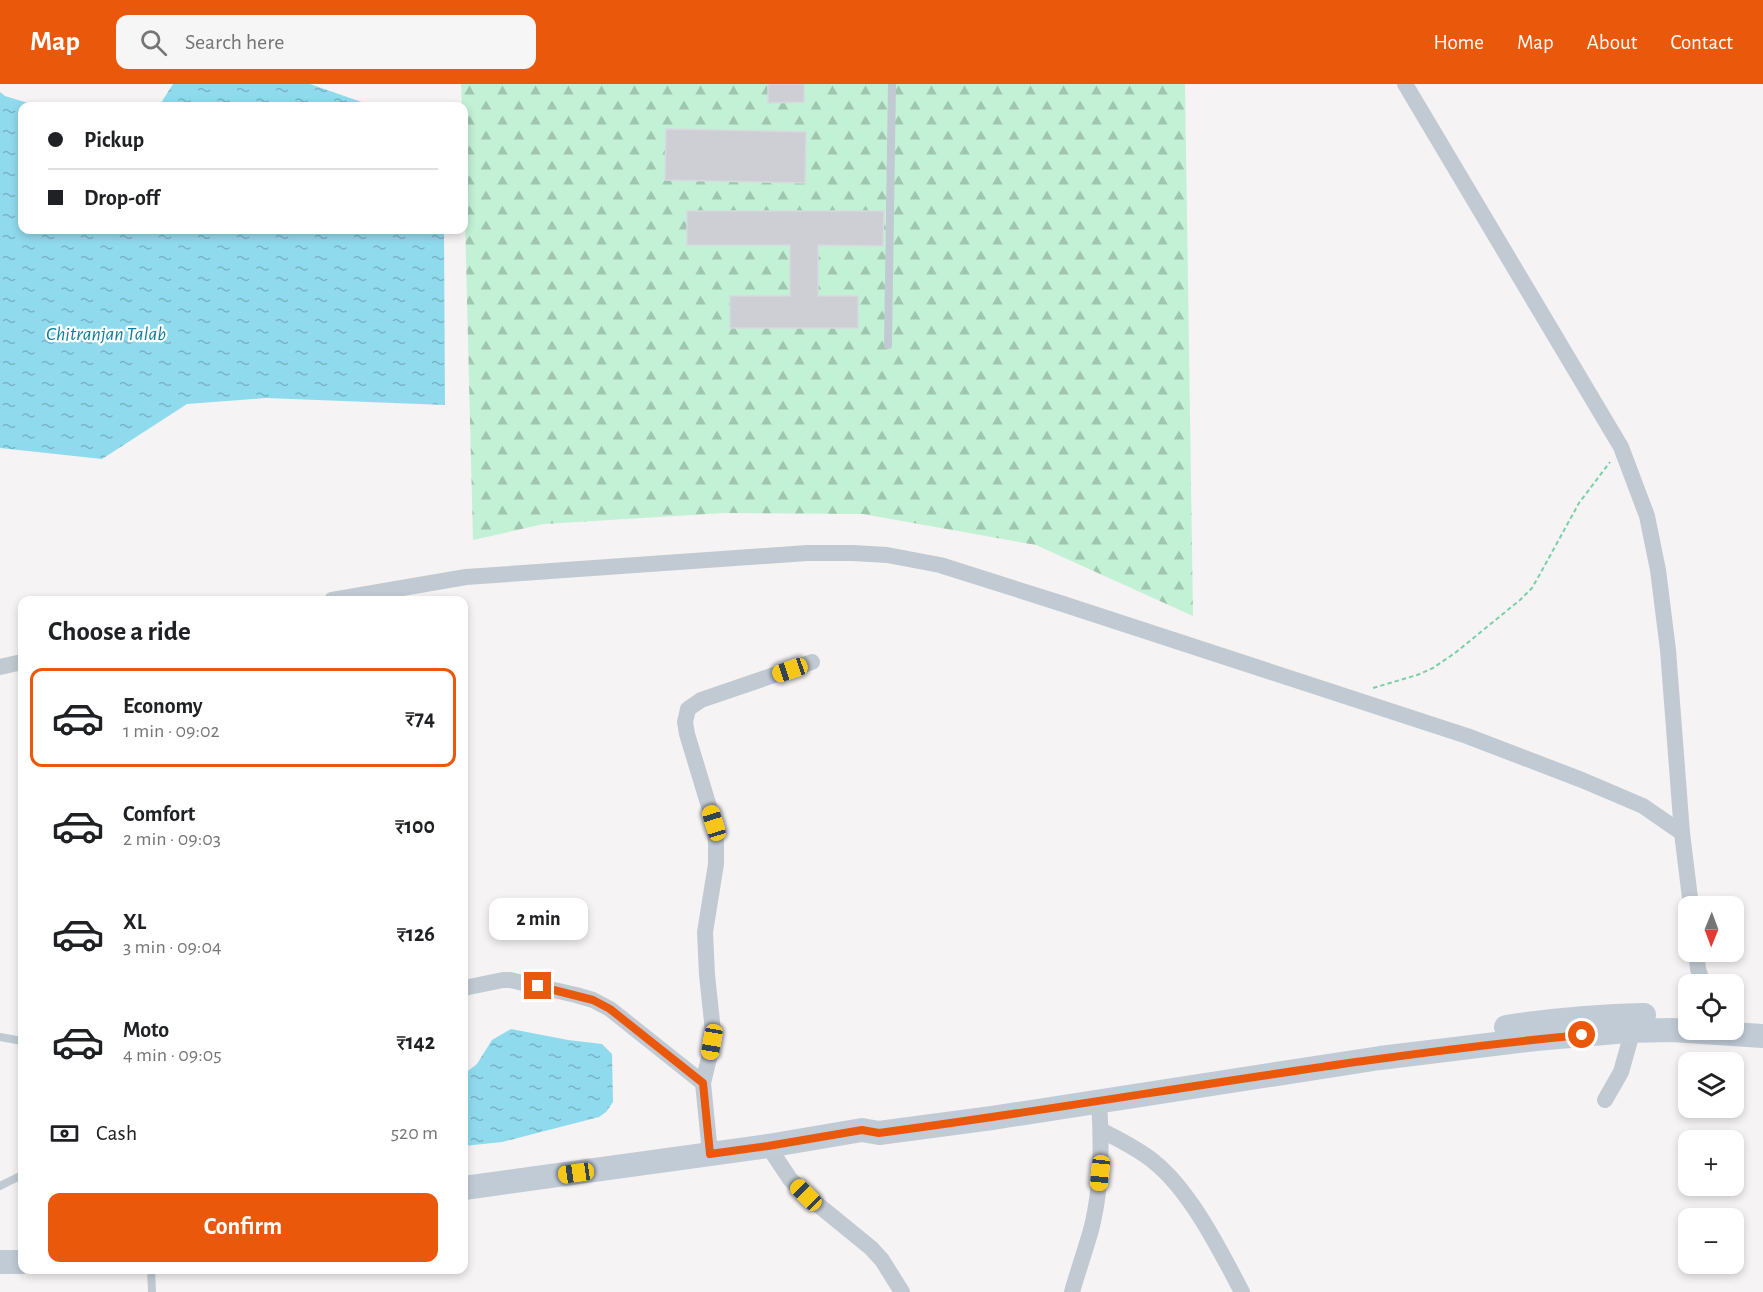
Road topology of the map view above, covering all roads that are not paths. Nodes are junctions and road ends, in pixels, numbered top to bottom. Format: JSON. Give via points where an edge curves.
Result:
{"nodes":[{"id":1,"x":892,"y":84,"type":"edge"},
{"id":2,"x":1405,"y":84,"type":"edge"},
{"id":3,"x":888,"y":345,"type":"dead end"},
{"id":4,"x":356,"y":596,"type":"edge"},
{"id":5,"x":812,"y":662,"type":"dead end"},
{"id":6,"x":18,"y":663,"type":"edge"},
{"id":7,"x":0,"y":667,"type":"edge"},
{"id":8,"x":1682,"y":833,"type":"junction"},
{"id":9,"x":1690,"y":896,"type":"edge"},
{"id":10,"x":468,"y":987,"type":"edge"},
{"id":11,"x":1678,"y":1016,"type":"edge"},
{"id":12,"x":1763,"y":1021,"type":"edge"},
{"id":13,"x":1744,"y":1024,"type":"edge"},
{"id":14,"x":1678,"y":1030,"type":"edge"},
{"id":15,"x":1627,"y":1031,"type":"junction"},
{"id":16,"x":1744,"y":1031,"type":"edge"},
{"id":17,"x":1763,"y":1036,"type":"edge"},
{"id":18,"x":0,"y":1037,"type":"edge"},
{"id":19,"x":18,"y":1040,"type":"edge"},
{"id":20,"x":703,"y":1083,"type":"junction"},
{"id":21,"x":1605,"y":1100,"type":"dead end"},
{"id":22,"x":1099,"y":1102,"type":"junction"},
{"id":23,"x":862,"y":1130,"type":"junction"},
{"id":24,"x":1101,"y":1130,"type":"junction"},
{"id":25,"x":768,"y":1146,"type":"junction"},
{"id":26,"x":710,"y":1154,"type":"junction"},
{"id":27,"x":18,"y":1177,"type":"edge"},
{"id":28,"x":0,"y":1186,"type":"edge"},
{"id":29,"x":468,"y":1187,"type":"edge"},
{"id":30,"x":0,"y":1262,"type":"edge"},
{"id":31,"x":18,"y":1262,"type":"edge"},
{"id":32,"x":151,"y":1274,"type":"edge"},
{"id":33,"x":152,"y":1292,"type":"edge"},
{"id":34,"x":902,"y":1292,"type":"edge"},
{"id":35,"x":1072,"y":1292,"type":"edge"},
{"id":36,"x":1242,"y":1292,"type":"edge"}],
"edges":[{"from":1,"to":3,"type":"lane"},
{"from":2,"to":8,"type":"street","via":[[1620,447],[1647,516],[1669,661]]},
{"from":4,"to":8,"type":"street","via":[[517,573],[807,553],[887,555],[974,576],[1467,736],[1643,806]]},
{"from":5,"to":20,"type":"street","via":[[701,700],[686,715],[687,734],[714,823],[716,843],[705,932],[713,1031]]},
{"from":6,"to":7,"type":"street"},
{"from":8,"to":9,"type":"street"},
{"from":10,"to":20,"type":"street","via":[[510,980],[593,1000],[624,1019]]},
{"from":11,"to":23,"type":"main road","via":[[1601,1016],[1459,1033],[877,1121]]},
{"from":12,"to":13,"type":"main road"},
{"from":14,"to":15,"type":"main road"},
{"from":15,"to":21,"type":"street","via":[[1630,1040],[1621,1072]]},
{"from":15,"to":22,"type":"main road","via":[[1380,1058]]},
{"from":16,"to":17,"type":"main road"},
{"from":18,"to":19,"type":"lane"},
{"from":20,"to":26,"type":"street"},
{"from":22,"to":23,"type":"main road","via":[[879,1133]]},
{"from":22,"to":24,"type":"street"},
{"from":23,"to":25,"type":"main road"},
{"from":24,"to":35,"type":"street","via":[[1091,1228]]},
{"from":24,"to":36,"type":"street","via":[[1155,1162],[1183,1191]]},
{"from":25,"to":26,"type":"main road"},
{"from":25,"to":34,"type":"street","via":[[806,1195],[872,1248]]},
{"from":26,"to":29,"type":"main road"},
{"from":27,"to":28,"type":"lane"},
{"from":30,"to":31,"type":"main road"},
{"from":32,"to":33,"type":"lane"}]}
